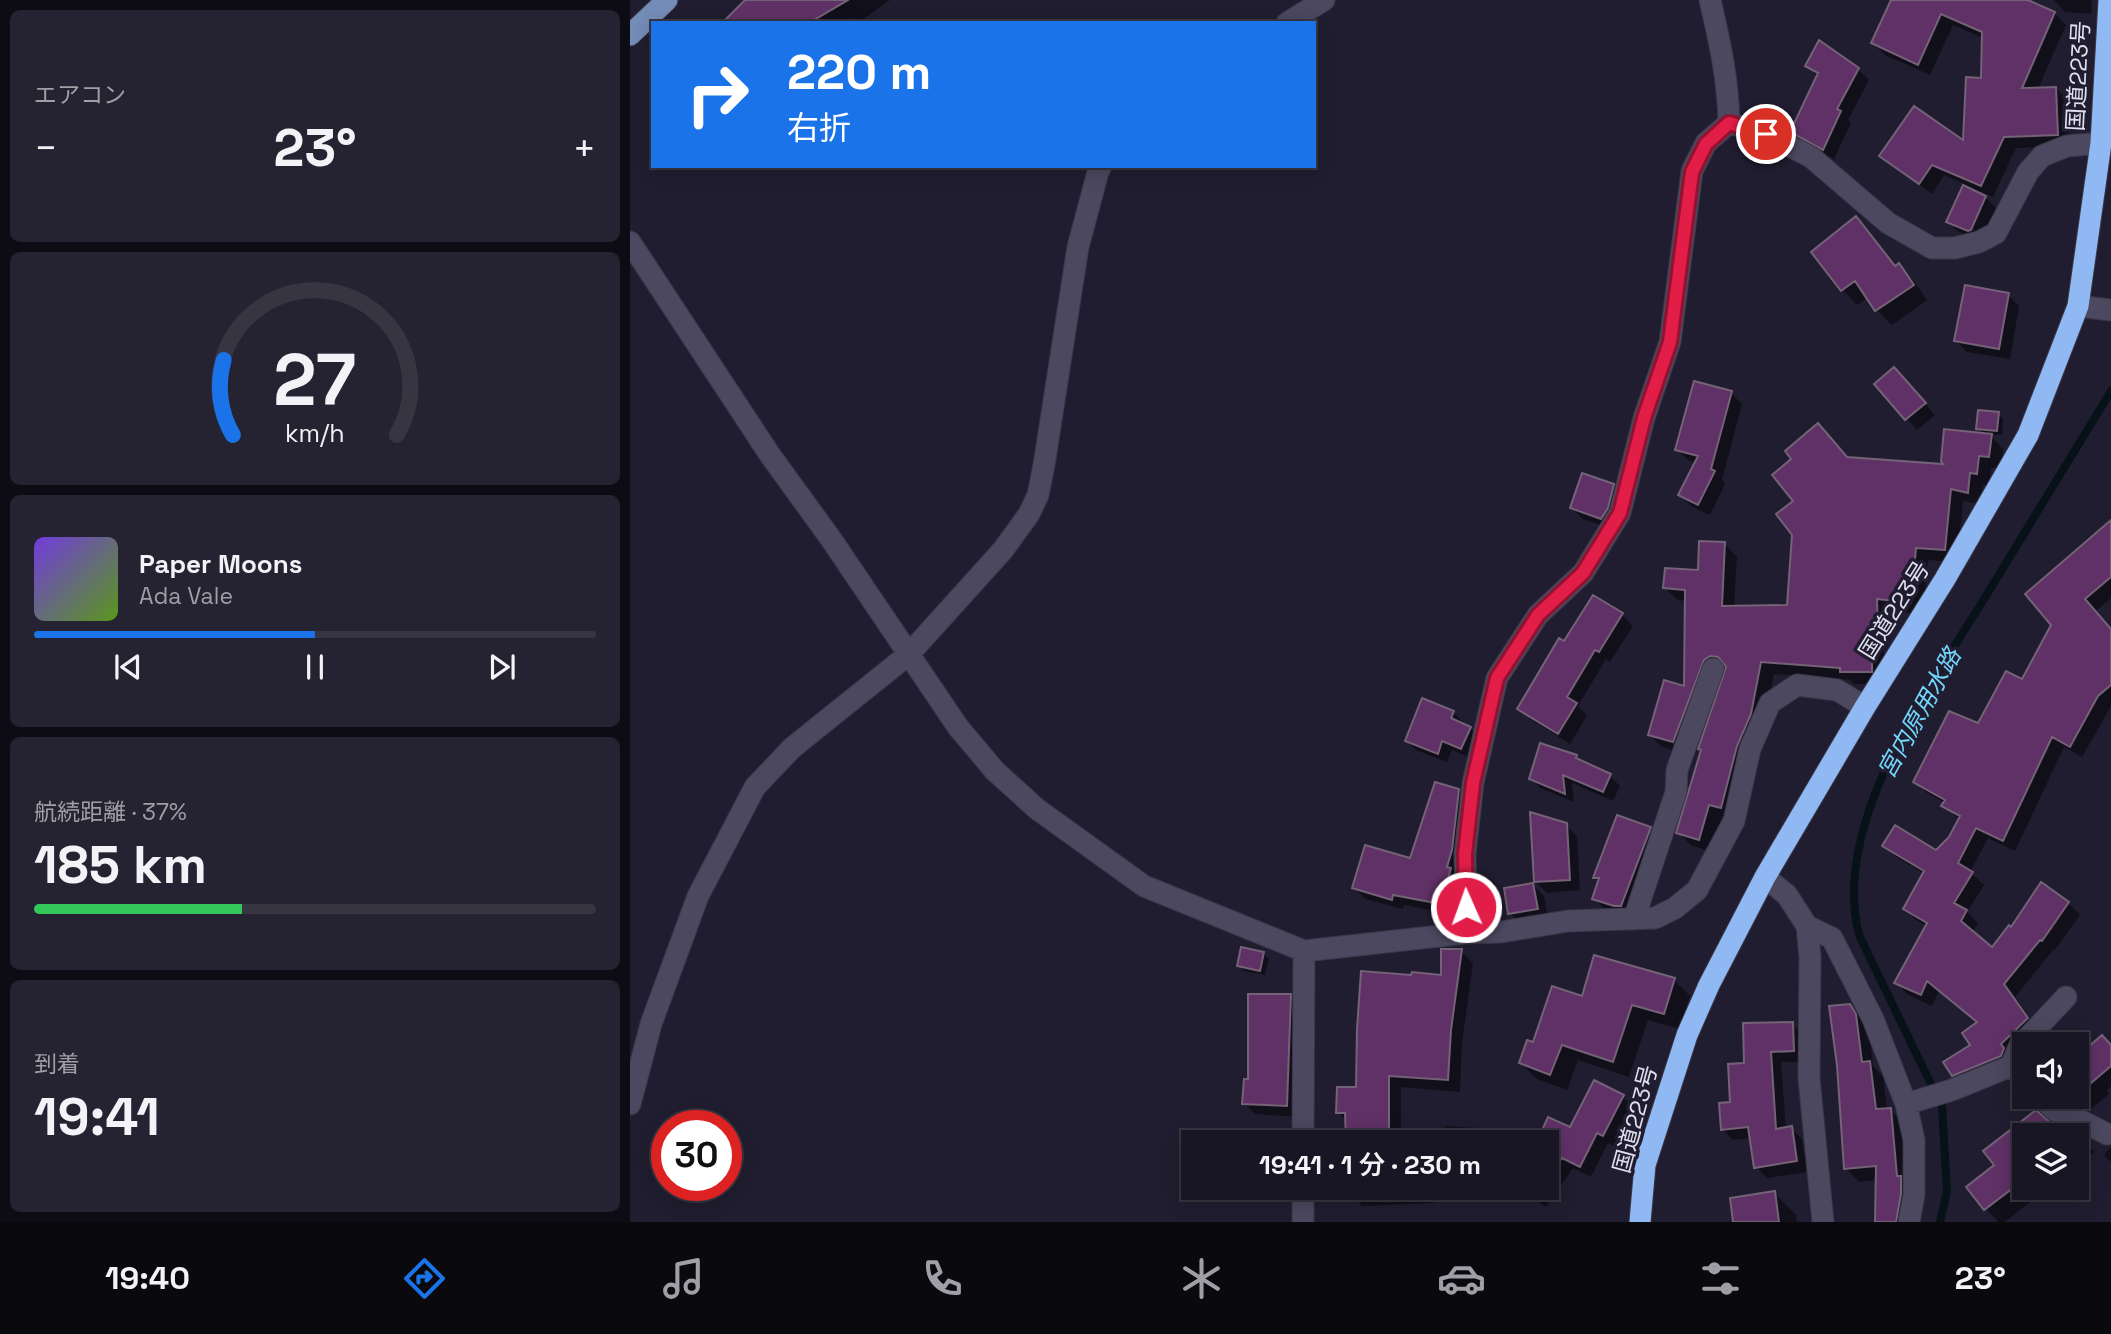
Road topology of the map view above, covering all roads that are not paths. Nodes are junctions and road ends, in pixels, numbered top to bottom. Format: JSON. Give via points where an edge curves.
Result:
{"nodes":[{"id":1,"x":667,"y":0,"type":"edge"},
{"id":2,"x":1325,"y":0,"type":"edge"},
{"id":3,"x":1710,"y":0,"type":"edge"},
{"id":4,"x":2109,"y":0,"type":"edge"},
{"id":5,"x":1290,"y":21,"type":"edge"},
{"id":6,"x":630,"y":35,"type":"edge"},
{"id":7,"x":1729,"y":123,"type":"junction"},
{"id":8,"x":2101,"y":142,"type":"junction"},
{"id":9,"x":1100,"y":168,"type":"edge"},
{"id":10,"x":630,"y":242,"type":"edge"},
{"id":11,"x":2078,"y":306,"type":"junction"},
{"id":12,"x":2111,"y":310,"type":"edge"},
{"id":13,"x":909,"y":654,"type":"junction"},
{"id":14,"x":1713,"y":669,"type":"dead end"},
{"id":15,"x":1865,"y":707,"type":"junction"},
{"id":16,"x":1765,"y":877,"type":"junction"},
{"id":17,"x":1634,"y":919,"type":"junction"},
{"id":18,"x":1807,"y":926,"type":"junction"},
{"id":19,"x":1467,"y":933,"type":"junction"},
{"id":20,"x":1304,"y":951,"type":"junction"},
{"id":21,"x":2066,"y":997,"type":"dead end"},
{"id":22,"x":2033,"y":1032,"type":"edge"},
{"id":23,"x":2012,"y":1075,"type":"edge"},
{"id":24,"x":1912,"y":1103,"type":"junction"},
{"id":25,"x":630,"y":1104,"type":"edge"},
{"id":26,"x":2053,"y":1109,"type":"edge"},
{"id":27,"x":1303,"y":1130,"type":"edge"},
{"id":28,"x":2107,"y":1134,"type":"dead end"},
{"id":29,"x":1303,"y":1200,"type":"edge"},
{"id":30,"x":1303,"y":1222,"type":"edge"},
{"id":31,"x":1640,"y":1222,"type":"edge"},
{"id":32,"x":1823,"y":1222,"type":"edge"},
{"id":33,"x":1909,"y":1222,"type":"edge"}],
"edges":[{"from":1,"to":6,"type":"main road"},
{"from":2,"to":5,"type":"street"},
{"from":3,"to":7,"type":"street","via":[[1728,85]]},
{"from":4,"to":8,"type":"highway","name":"国道223号"},
{"from":7,"to":8,"type":"street","via":[[1766,134],[1811,157],[1888,223],[1932,248],[1955,248],[1996,233],[2028,172],[2042,156],[2067,146]]},
{"from":7,"to":19,"type":"street","via":[[1706,144],[1692,172],[1670,342],[1644,418],[1620,513],[1583,573],[1538,615],[1497,678],[1473,783],[1465,854]]},
{"from":8,"to":11,"type":"highway","name":"国道223号"},
{"from":9,"to":13,"type":"street","via":[[1078,247],[1038,495],[1003,550]]},
{"from":10,"to":13,"type":"street","via":[[770,455]]},
{"from":11,"to":12,"type":"street"},
{"from":11,"to":15,"type":"highway","name":"国道223号","via":[[2028,435]]},
{"from":13,"to":20,"type":"street","via":[[958,727],[995,771],[1066,831],[1144,886]]},
{"from":13,"to":25,"type":"street","via":[[792,748],[748,799],[698,896],[651,1024]]},
{"from":14,"to":17,"type":"street","via":[[1676,770],[1676,792]]},
{"from":15,"to":16,"type":"highway","name":"国道223号"},
{"from":15,"to":17,"type":"street","via":[[1837,690],[1797,685],[1770,703],[1750,750],[1734,821],[1697,890],[1655,918]]},
{"from":16,"to":18,"type":"street","via":[[1787,895]]},
{"from":16,"to":31,"type":"highway","name":"国道223号","via":[[1686,1035],[1645,1165]]},
{"from":17,"to":19,"type":"street","via":[[1568,921]]},
{"from":18,"to":24,"type":"street","via":[[1832,938],[1838,948]]},
{"from":18,"to":32,"type":"street","via":[[1809,1078]]},
{"from":19,"to":20,"type":"street"},
{"from":20,"to":27,"type":"street"},
{"from":21,"to":22,"type":"street"},
{"from":23,"to":24,"type":"street"},
{"from":24,"to":33,"type":"street","via":[[1914,1195]]},
{"from":26,"to":28,"type":"street"},
{"from":29,"to":30,"type":"street"}]}
